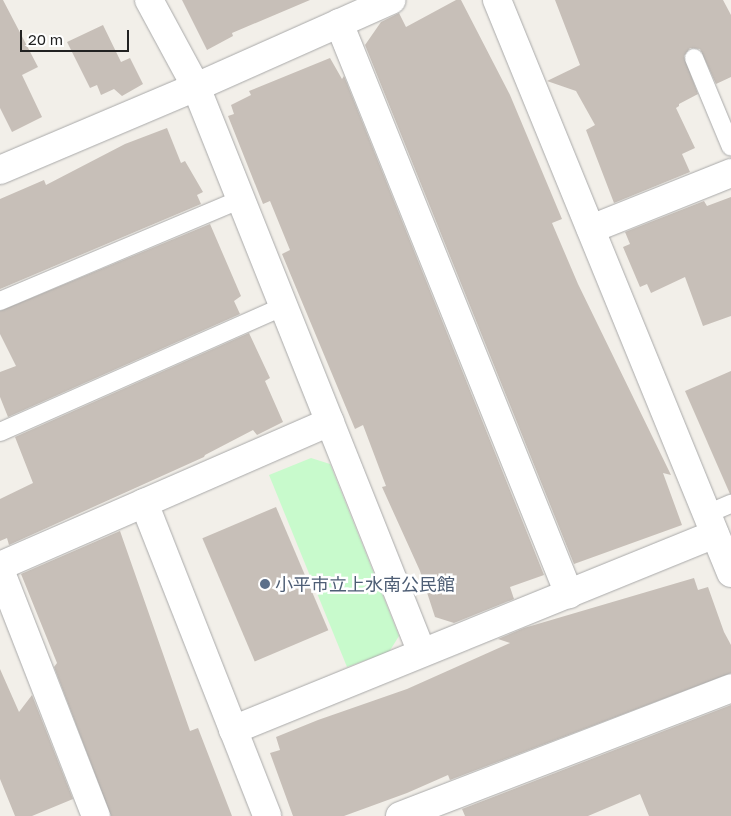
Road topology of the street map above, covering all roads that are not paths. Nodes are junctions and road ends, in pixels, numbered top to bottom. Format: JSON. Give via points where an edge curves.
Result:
{"nodes":[{"id":1,"x":149,"y":0,"type":"edge"},
{"id":2,"x":390,"y":0,"type":"edge"},
{"id":3,"x":497,"y":0,"type":"edge"},
{"id":4,"x":339,"y":23,"type":"junction"},
{"id":5,"x":694,"y":58,"type":"dead end"},
{"id":6,"x":196,"y":87,"type":"junction"},
{"id":7,"x":731,"y":147,"type":"edge"},
{"id":8,"x":0,"y":170,"type":"edge"},
{"id":9,"x":731,"y":173,"type":"edge"},
{"id":10,"x":241,"y":199,"type":"junction"},
{"id":11,"x":591,"y":229,"type":"junction"},
{"id":12,"x":0,"y":301,"type":"edge"},
{"id":13,"x":284,"y":306,"type":"junction"},
{"id":14,"x":330,"y":422,"type":"junction"},
{"id":15,"x":0,"y":432,"type":"edge"},
{"id":16,"x":144,"y":503,"type":"junction"},
{"id":17,"x":718,"y":517,"type":"edge"},
{"id":18,"x":0,"y":568,"type":"edge"},
{"id":19,"x":731,"y":573,"type":"edge"},
{"id":20,"x":569,"y":594,"type":"junction"},
{"id":21,"x":422,"y":653,"type":"junction"},
{"id":22,"x":731,"y":688,"type":"edge"},
{"id":23,"x":233,"y":730,"type":"junction"},
{"id":24,"x":96,"y":816,"type":"edge"},
{"id":25,"x":267,"y":816,"type":"edge"},
{"id":26,"x":400,"y":816,"type":"edge"}],
"edges":[{"from":1,"to":6,"type":"street"},
{"from":2,"to":4,"type":"street"},
{"from":3,"to":11,"type":"street"},
{"from":4,"to":6,"type":"street"},
{"from":4,"to":20,"type":"street"},
{"from":5,"to":7,"type":"lane"},
{"from":6,"to":8,"type":"street"},
{"from":6,"to":10,"type":"street"},
{"from":9,"to":11,"type":"street"},
{"from":10,"to":12,"type":"lane"},
{"from":10,"to":13,"type":"street"},
{"from":11,"to":17,"type":"street"},
{"from":13,"to":14,"type":"street"},
{"from":13,"to":15,"type":"lane"},
{"from":14,"to":16,"type":"street"},
{"from":14,"to":21,"type":"street"},
{"from":16,"to":18,"type":"street"},
{"from":16,"to":23,"type":"street"},
{"from":17,"to":19,"type":"street"},
{"from":17,"to":20,"type":"street"},
{"from":18,"to":24,"type":"street"},
{"from":20,"to":21,"type":"street"},
{"from":21,"to":23,"type":"street"},
{"from":22,"to":26,"type":"street"},
{"from":23,"to":25,"type":"street"}]}
